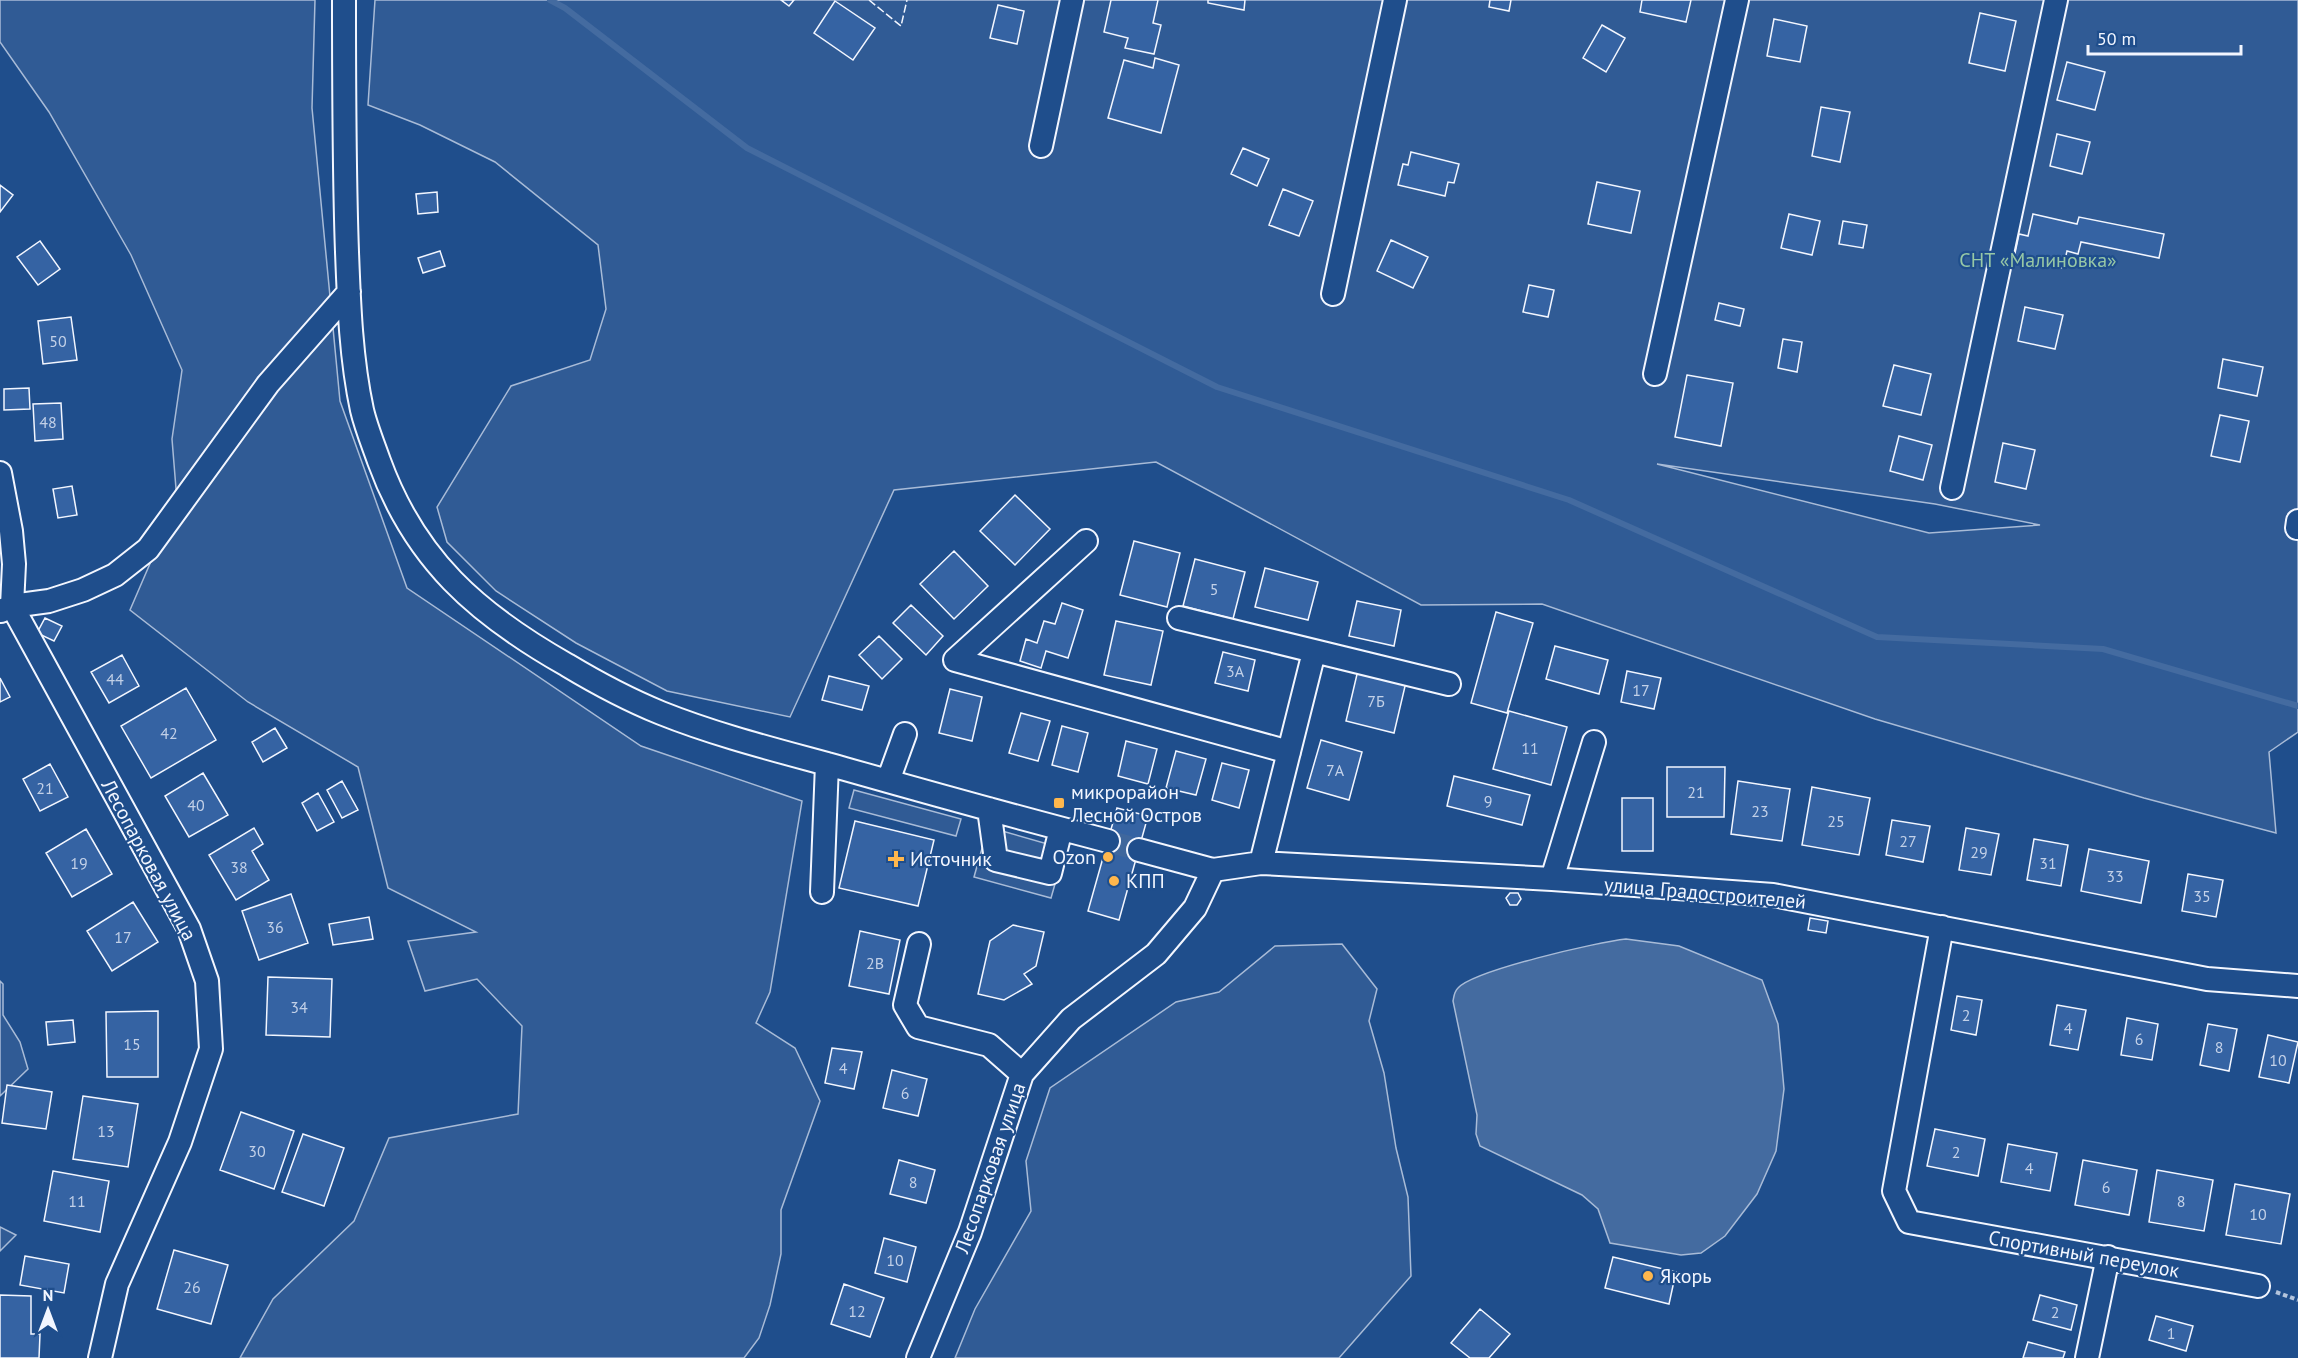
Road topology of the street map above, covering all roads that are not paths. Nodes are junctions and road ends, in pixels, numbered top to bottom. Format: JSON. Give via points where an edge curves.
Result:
{"nodes":[{"id":1,"x":344,"y":0,"type":"edge"},
{"id":2,"x":1072,"y":0,"type":"edge"},
{"id":3,"x":1395,"y":0,"type":"edge"},
{"id":4,"x":1737,"y":0,"type":"edge"},
{"id":5,"x":2056,"y":0,"type":"edge"},
{"id":6,"x":1041,"y":146,"type":"dead end"},
{"id":7,"x":349,"y":292,"type":"junction"},
{"id":8,"x":1333,"y":294,"type":"dead end"},
{"id":9,"x":1655,"y":375,"type":"dead end"},
{"id":10,"x":0,"y":473,"type":"edge"},
{"id":11,"x":1952,"y":488,"type":"dead end"},
{"id":12,"x":1086,"y":542,"type":"dead end"},
{"id":13,"x":6,"y":609,"type":"edge"},
{"id":14,"x":1179,"y":618,"type":"dead end"},
{"id":15,"x":1314,"y":652,"type":"junction"},
{"id":16,"x":1449,"y":684,"type":"dead end"},
{"id":17,"x":905,"y":734,"type":"dead end"},
{"id":18,"x":1594,"y":742,"type":"dead end"},
{"id":19,"x":1289,"y":752,"type":"junction"},
{"id":20,"x":817,"y":761,"type":"junction"},
{"id":21,"x":888,"y":782,"type":"junction"},
{"id":22,"x":989,"y":809,"type":"junction"},
{"id":23,"x":1061,"y":829,"type":"junction"},
{"id":24,"x":1108,"y":841,"type":"tunnel mouth"},
{"id":25,"x":1139,"y":850,"type":"tunnel mouth"},
{"id":26,"x":1261,"y":863,"type":"junction"},
{"id":27,"x":1213,"y":870,"type":"junction"},
{"id":28,"x":1552,"y":879,"type":"junction"},
{"id":29,"x":822,"y":892,"type":"dead end"},
{"id":30,"x":1942,"y":927,"type":"junction"},
{"id":31,"x":920,"y":944,"type":"dead end"},
{"id":32,"x":2298,"y":986,"type":"edge"},
{"id":33,"x":1022,"y":1074,"type":"junction"},
{"id":34,"x":2108,"y":1257,"type":"junction"},
{"id":35,"x":2258,"y":1286,"type":"dead end"},
{"id":36,"x":100,"y":1358,"type":"edge"},
{"id":37,"x":918,"y":1358,"type":"edge"},
{"id":38,"x":2087,"y":1358,"type":"edge"}],
"edges":[{"from":1,"to":7,"type":"street"},
{"from":2,"to":6,"type":"street"},
{"from":3,"to":8,"type":"street"},
{"from":4,"to":9,"type":"street"},
{"from":5,"to":11,"type":"street"},
{"from":7,"to":13,"type":"street","via":[[268,384],[148,549],[115,575],[83,590]]},
{"from":7,"to":20,"type":"street","via":[[362,412],[383,473],[401,512],[448,578],[508,629],[617,693],[695,726]]},
{"from":10,"to":13,"type":"street","via":[[14,564]]},
{"from":12,"to":19,"type":"street","via":[[955,660]]},
{"from":13,"to":36,"type":"street","name":"Лесопарковая улица","via":[[189,929],[207,981],[211,1049],[180,1142],[117,1284]]},
{"from":14,"to":15,"type":"street"},
{"from":15,"to":16,"type":"street"},
{"from":15,"to":19,"type":"street"},
{"from":17,"to":21,"type":"street"},
{"from":18,"to":28,"type":"street"},
{"from":19,"to":26,"type":"street"},
{"from":20,"to":21,"type":"street"},
{"from":20,"to":29,"type":"street"},
{"from":21,"to":22,"type":"street"},
{"from":22,"to":23,"type":"street"},
{"from":22,"to":23,"type":"street","via":[[996,860],[1050,873]]},
{"from":23,"to":24,"type":"street"},
{"from":25,"to":27,"type":"street"},
{"from":26,"to":27,"type":"street","name":"улица Градостроителей"},
{"from":26,"to":28,"type":"street","name":"улица Градостроителей"},
{"from":27,"to":33,"type":"street","name":"Лесопарковая улица","via":[[1196,908],[1156,954],[1071,1019]]},
{"from":28,"to":30,"type":"street","name":"улица Градостроителей","via":[[1773,895]]},
{"from":30,"to":32,"type":"street","name":"улица Градостроителей","via":[[2207,979]]},
{"from":30,"to":34,"type":"street","name":"Спортивный переулок","via":[[1894,1191],[1909,1222]]},
{"from":31,"to":33,"type":"street","via":[[905,1005],[918,1027],[989,1045]]},
{"from":33,"to":37,"type":"street","name":"Лесопарковая улица","via":[[970,1232]]},
{"from":34,"to":35,"type":"street","name":"Спортивный переулок"},
{"from":34,"to":38,"type":"street"}]}
